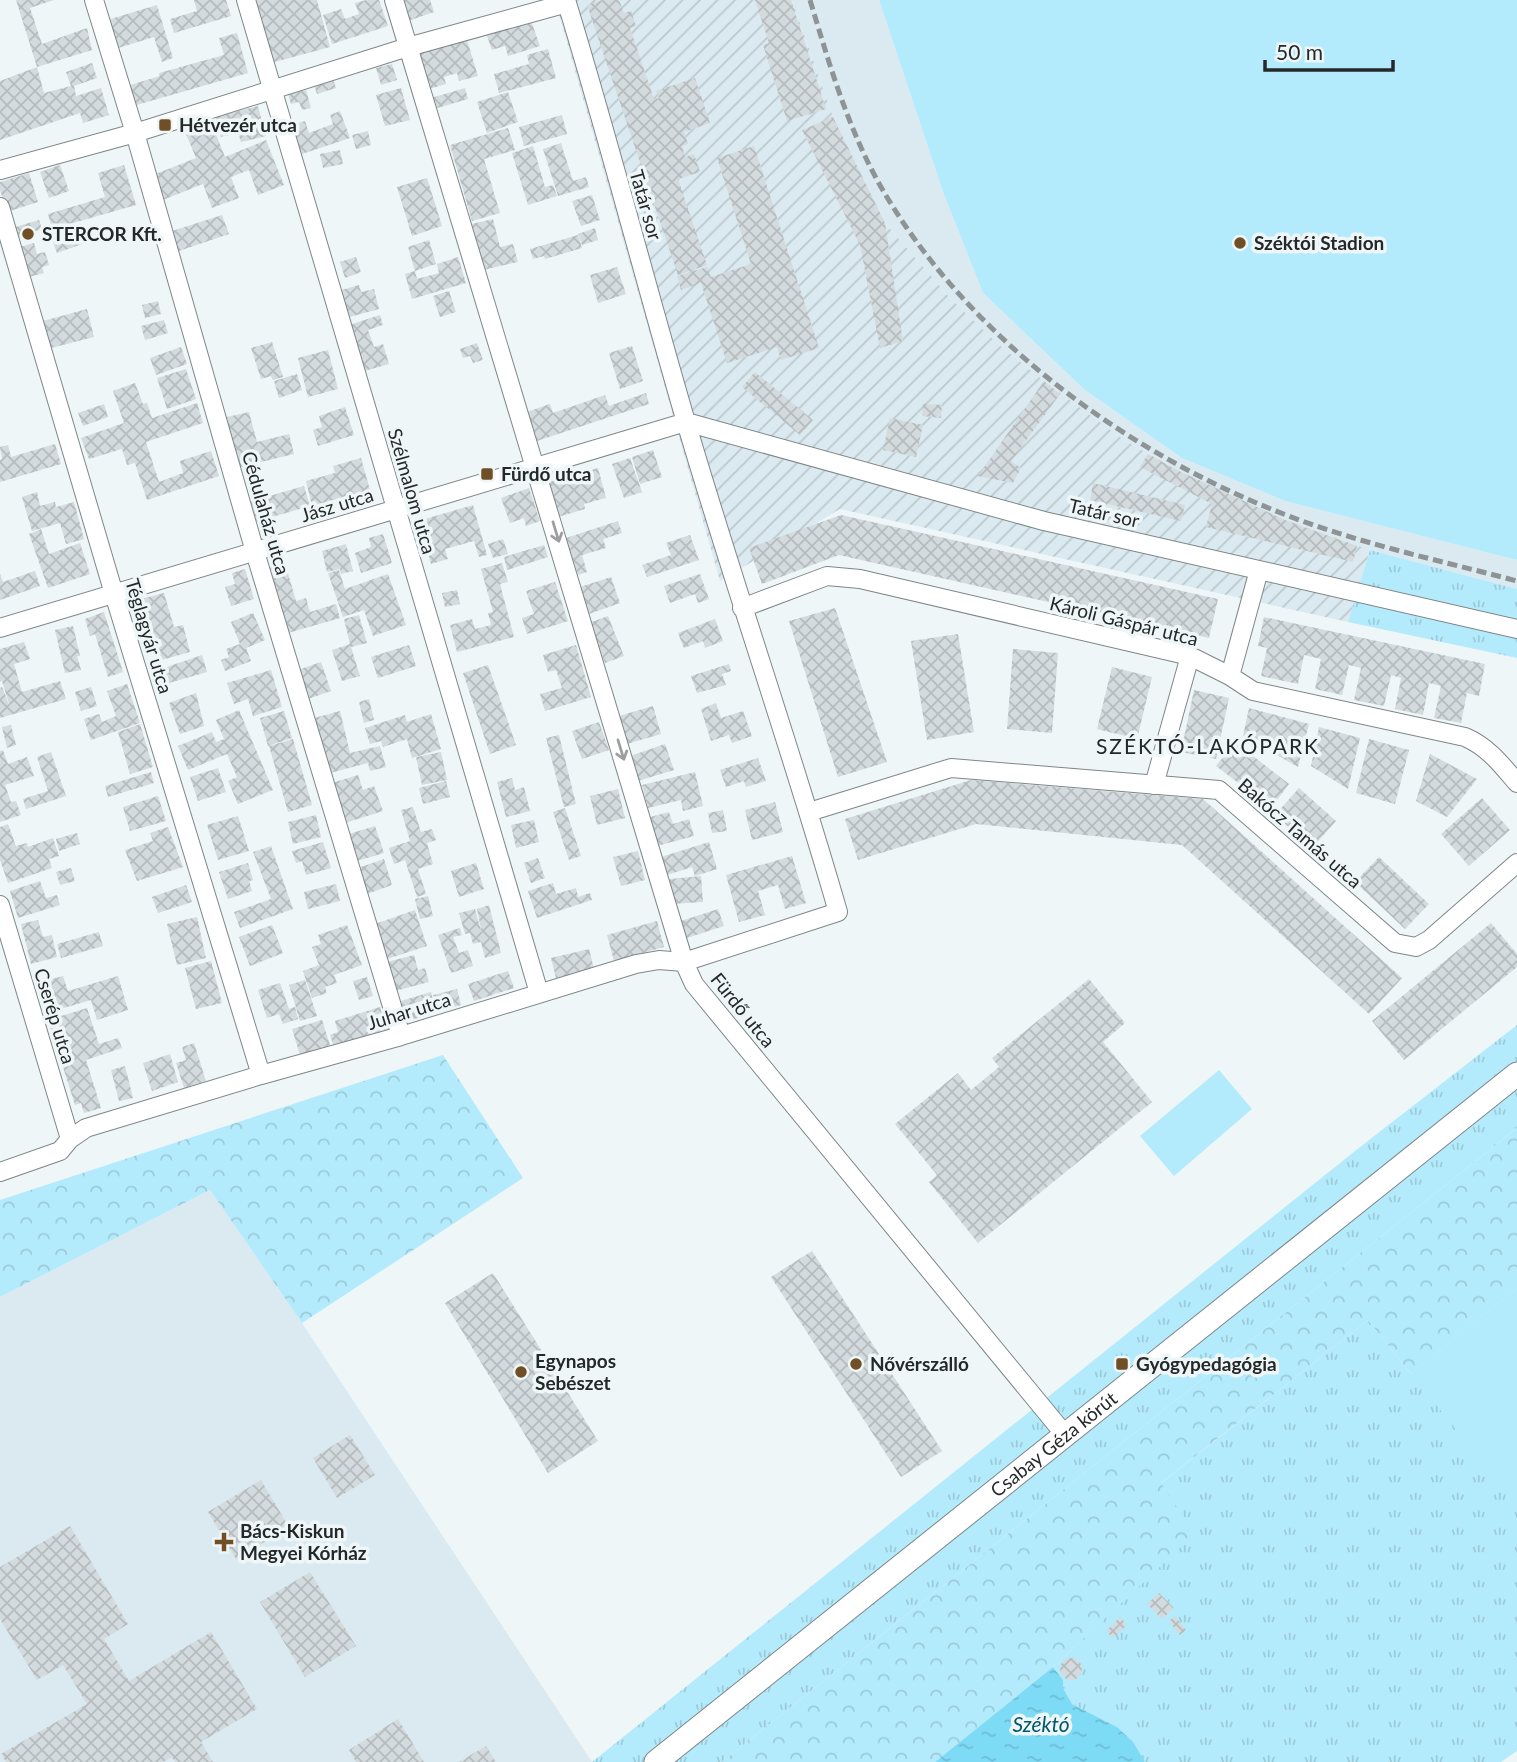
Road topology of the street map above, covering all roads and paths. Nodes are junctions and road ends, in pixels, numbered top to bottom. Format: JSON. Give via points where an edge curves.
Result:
{"nodes":[{"id":1,"x":94,"y":0,"type":"edge"},
{"id":2,"x":246,"y":0,"type":"edge"},
{"id":3,"x":394,"y":0,"type":"edge"},
{"id":4,"x":567,"y":2,"type":"edge"},
{"id":5,"x":408,"y":47,"type":"junction"},
{"id":6,"x":273,"y":89,"type":"junction"},
{"id":7,"x":135,"y":133,"type":"junction"},
{"id":8,"x":0,"y":170,"type":"edge"},
{"id":9,"x":0,"y":207,"type":"edge"},
{"id":10,"x":686,"y":422,"type":"junction"},
{"id":11,"x":536,"y":467,"type":"junction"},
{"id":12,"x":395,"y":509,"type":"junction"},
{"id":13,"x":256,"y":552,"type":"junction"},
{"id":14,"x":1259,"y":570,"type":"junction"},
{"id":15,"x":114,"y":594,"type":"junction"},
{"id":16,"x":742,"y":608,"type":"junction"},
{"id":17,"x":0,"y":628,"type":"edge"},
{"id":18,"x":1517,"y":629,"type":"edge"},
{"id":19,"x":1190,"y":656,"type":"junction"},
{"id":20,"x":1230,"y":676,"type":"junction"},
{"id":21,"x":1517,"y":783,"type":"edge"},
{"id":22,"x":1154,"y":785,"type":"junction"},
{"id":23,"x":809,"y":812,"type":"junction"},
{"id":24,"x":1517,"y":863,"type":"edge"},
{"id":25,"x":0,"y":905,"type":"edge"},
{"id":26,"x":838,"y":912,"type":"joint"},
{"id":27,"x":684,"y":962,"type":"junction"},
{"id":28,"x":538,"y":993,"type":"junction"},
{"id":29,"x":401,"y":1036,"type":"junction"},
{"id":30,"x":1517,"y":1074,"type":"edge"},
{"id":31,"x":261,"y":1075,"type":"junction"},
{"id":32,"x":70,"y":1139,"type":"junction"},
{"id":33,"x":0,"y":1172,"type":"edge"},
{"id":34,"x":1066,"y":1436,"type":"junction"},
{"id":35,"x":656,"y":1762,"type":"edge"}],
"edges":[{"from":1,"to":7,"type":"street","name":"Cédulaház utca"},
{"from":2,"to":6,"type":"street","name":"Szélmalom utca"},
{"from":3,"to":5,"type":"street","name":"Fürdő utca"},
{"from":4,"to":5,"type":"street"},
{"from":4,"to":10,"type":"street","name":"Tatár sor"},
{"from":5,"to":6,"type":"street"},
{"from":5,"to":11,"type":"street","name":"Fürdő utca"},
{"from":6,"to":7,"type":"street"},
{"from":6,"to":12,"type":"street","name":"Szélmalom utca"},
{"from":7,"to":8,"type":"street"},
{"from":7,"to":13,"type":"street","name":"Cédulaház utca"},
{"from":9,"to":15,"type":"street","name":"Téglagyár utca"},
{"from":10,"to":11,"type":"street","name":"Jász utca"},
{"from":10,"to":14,"type":"street","name":"Tatár sor","via":[[1044,521]]},
{"from":10,"to":16,"type":"street","name":"Tatár sor"},
{"from":11,"to":12,"type":"street","name":"Jász utca"},
{"from":11,"to":27,"type":"street","name":"Fürdő utca","one_way":true},
{"from":12,"to":13,"type":"street","name":"Jász utca"},
{"from":12,"to":28,"type":"street","name":"Szélmalom utca"},
{"from":13,"to":15,"type":"street","name":"Jász utca"},
{"from":13,"to":29,"type":"street","name":"Cédulaház utca"},
{"from":14,"to":18,"type":"street","name":"Tatár sor"},
{"from":14,"to":20,"type":"street"},
{"from":15,"to":17,"type":"street","name":"Jász utca"},
{"from":15,"to":31,"type":"street","name":"Téglagyár utca"},
{"from":16,"to":19,"type":"street","name":"Károli Gáspár utca","via":[[827,576],[860,579]]},
{"from":16,"to":23,"type":"street","name":"Tatár sor"},
{"from":19,"to":20,"type":"street","name":"Károli Gáspár utca"},
{"from":19,"to":22,"type":"street"},
{"from":20,"to":21,"type":"street","name":"Károli Gáspár utca","via":[[1252,691],[1465,737],[1491,752]]},
{"from":22,"to":23,"type":"street","name":"Bakócz Tamás utca","via":[[951,768]]},
{"from":22,"to":24,"type":"street","name":"Bakócz Tamás utca","via":[[1219,790],[1395,943],[1416,947],[1429,940]]},
{"from":23,"to":26,"type":"street","name":"Tatár sor"},
{"from":25,"to":32,"type":"street","name":"Cserép utca"},
{"from":26,"to":27,"type":"street","name":"Juhar utca"},
{"from":27,"to":28,"type":"street","name":"Juhar utca","via":[[636,964]]},
{"from":27,"to":34,"type":"street","name":"Fürdő utca","via":[[694,984]]},
{"from":28,"to":29,"type":"street","name":"Juhar utca"},
{"from":29,"to":31,"type":"street","name":"Juhar utca"},
{"from":30,"to":34,"type":"street","name":"Csabay Géza körút"},
{"from":31,"to":32,"type":"street","name":"Juhar utca","via":[[86,1128]]},
{"from":32,"to":33,"type":"street","name":"Juhar utca","via":[[60,1151]]},
{"from":34,"to":35,"type":"street","name":"Csabay Géza körút"}]}
